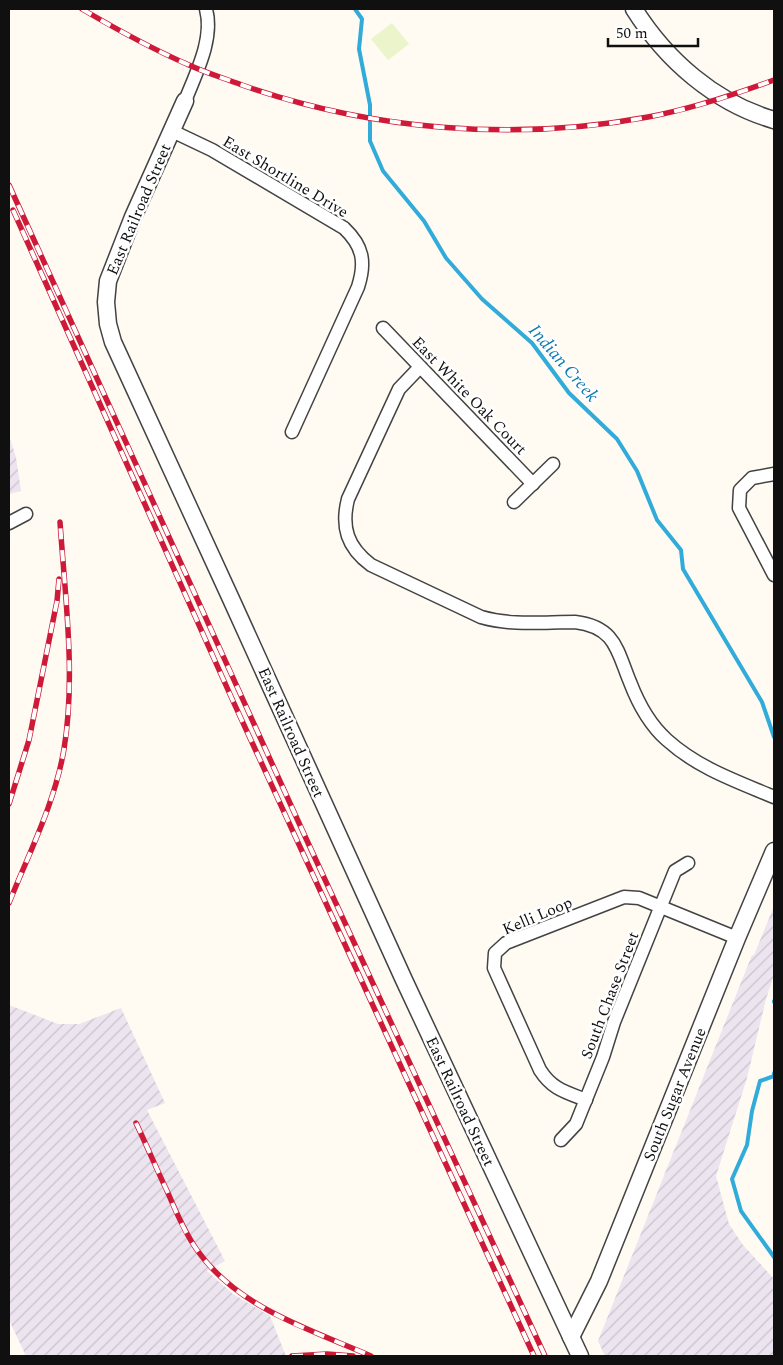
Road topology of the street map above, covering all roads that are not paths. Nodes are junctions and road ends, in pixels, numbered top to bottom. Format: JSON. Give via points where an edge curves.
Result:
{"nodes":[{"id":1,"x":206,"y":9,"type":"edge"},
{"id":2,"x":634,"y":9,"type":"edge"},
{"id":3,"x":185,"y":101,"type":"joint"},
{"id":4,"x":774,"y":120,"type":"edge"},
{"id":5,"x":172,"y":131,"type":"junction"},
{"id":6,"x":383,"y":328,"type":"dead end"},
{"id":7,"x":420,"y":367,"type":"junction"},
{"id":8,"x":292,"y":432,"type":"dead end"},
{"id":9,"x":554,"y":464,"type":"dead end"},
{"id":10,"x":774,"y":474,"type":"edge"},
{"id":11,"x":533,"y":484,"type":"junction"},
{"id":12,"x":514,"y":502,"type":"dead end"},
{"id":13,"x":26,"y":514,"type":"dead end"},
{"id":14,"x":9,"y":523,"type":"edge"},
{"id":15,"x":774,"y":574,"type":"edge"},
{"id":16,"x":774,"y":797,"type":"edge"},
{"id":17,"x":774,"y":851,"type":"edge"},
{"id":18,"x":688,"y":863,"type":"dead end"},
{"id":19,"x":660,"y":906,"type":"junction"},
{"id":20,"x":737,"y":938,"type":"junction"},
{"id":21,"x":586,"y":1100,"type":"junction"},
{"id":22,"x":561,"y":1140,"type":"dead end"},
{"id":23,"x":571,"y":1337,"type":"junction"},
{"id":24,"x":580,"y":1356,"type":"edge"}],
"edges":[{"from":1,"to":3,"type":"street","via":[[209,19],[204,54]]},
{"from":2,"to":4,"type":"street","via":[[662,49],[682,68],[751,112]]},
{"from":3,"to":5,"type":"street","name":"East Railroad Street"},
{"from":5,"to":8,"type":"street","name":"East Shortline Drive","via":[[212,150],[344,228],[360,249],[363,264],[358,287]]},
{"from":5,"to":23,"type":"street","name":"East Railroad Street","via":[[108,281],[106,302],[113,342],[408,989]]},
{"from":6,"to":7,"type":"street","name":"East White Oak Court"},
{"from":7,"to":11,"type":"street","name":"East White Oak Court"},
{"from":7,"to":16,"type":"street","via":[[399,389],[348,499],[344,526],[361,558],[481,617],[512,623],[575,622],[594,627],[606,634],[617,647],[640,706],[665,739],[692,761]]},
{"from":9,"to":11,"type":"street"},
{"from":10,"to":15,"type":"street","via":[[752,478],[740,490],[739,508]]},
{"from":11,"to":12,"type":"street"},
{"from":13,"to":14,"type":"street"},
{"from":17,"to":20,"type":"street","name":"South Sugar Avenue"},
{"from":18,"to":19,"type":"street","name":"South Chase Street","via":[[675,872]]},
{"from":19,"to":20,"type":"street","name":"Kelli Loop"},
{"from":19,"to":21,"type":"street","name":"South Chase Street"},
{"from":19,"to":21,"type":"street","name":"Kelli Loop","via":[[639,898],[624,897],[506,943],[495,953],[494,968],[540,1070],[558,1090]]},
{"from":20,"to":23,"type":"street","name":"South Sugar Avenue","via":[[599,1281]]},
{"from":21,"to":22,"type":"street","name":"South Chase Street","via":[[576,1124]]},
{"from":23,"to":24,"type":"street","name":"East Railroad Street"}]}
